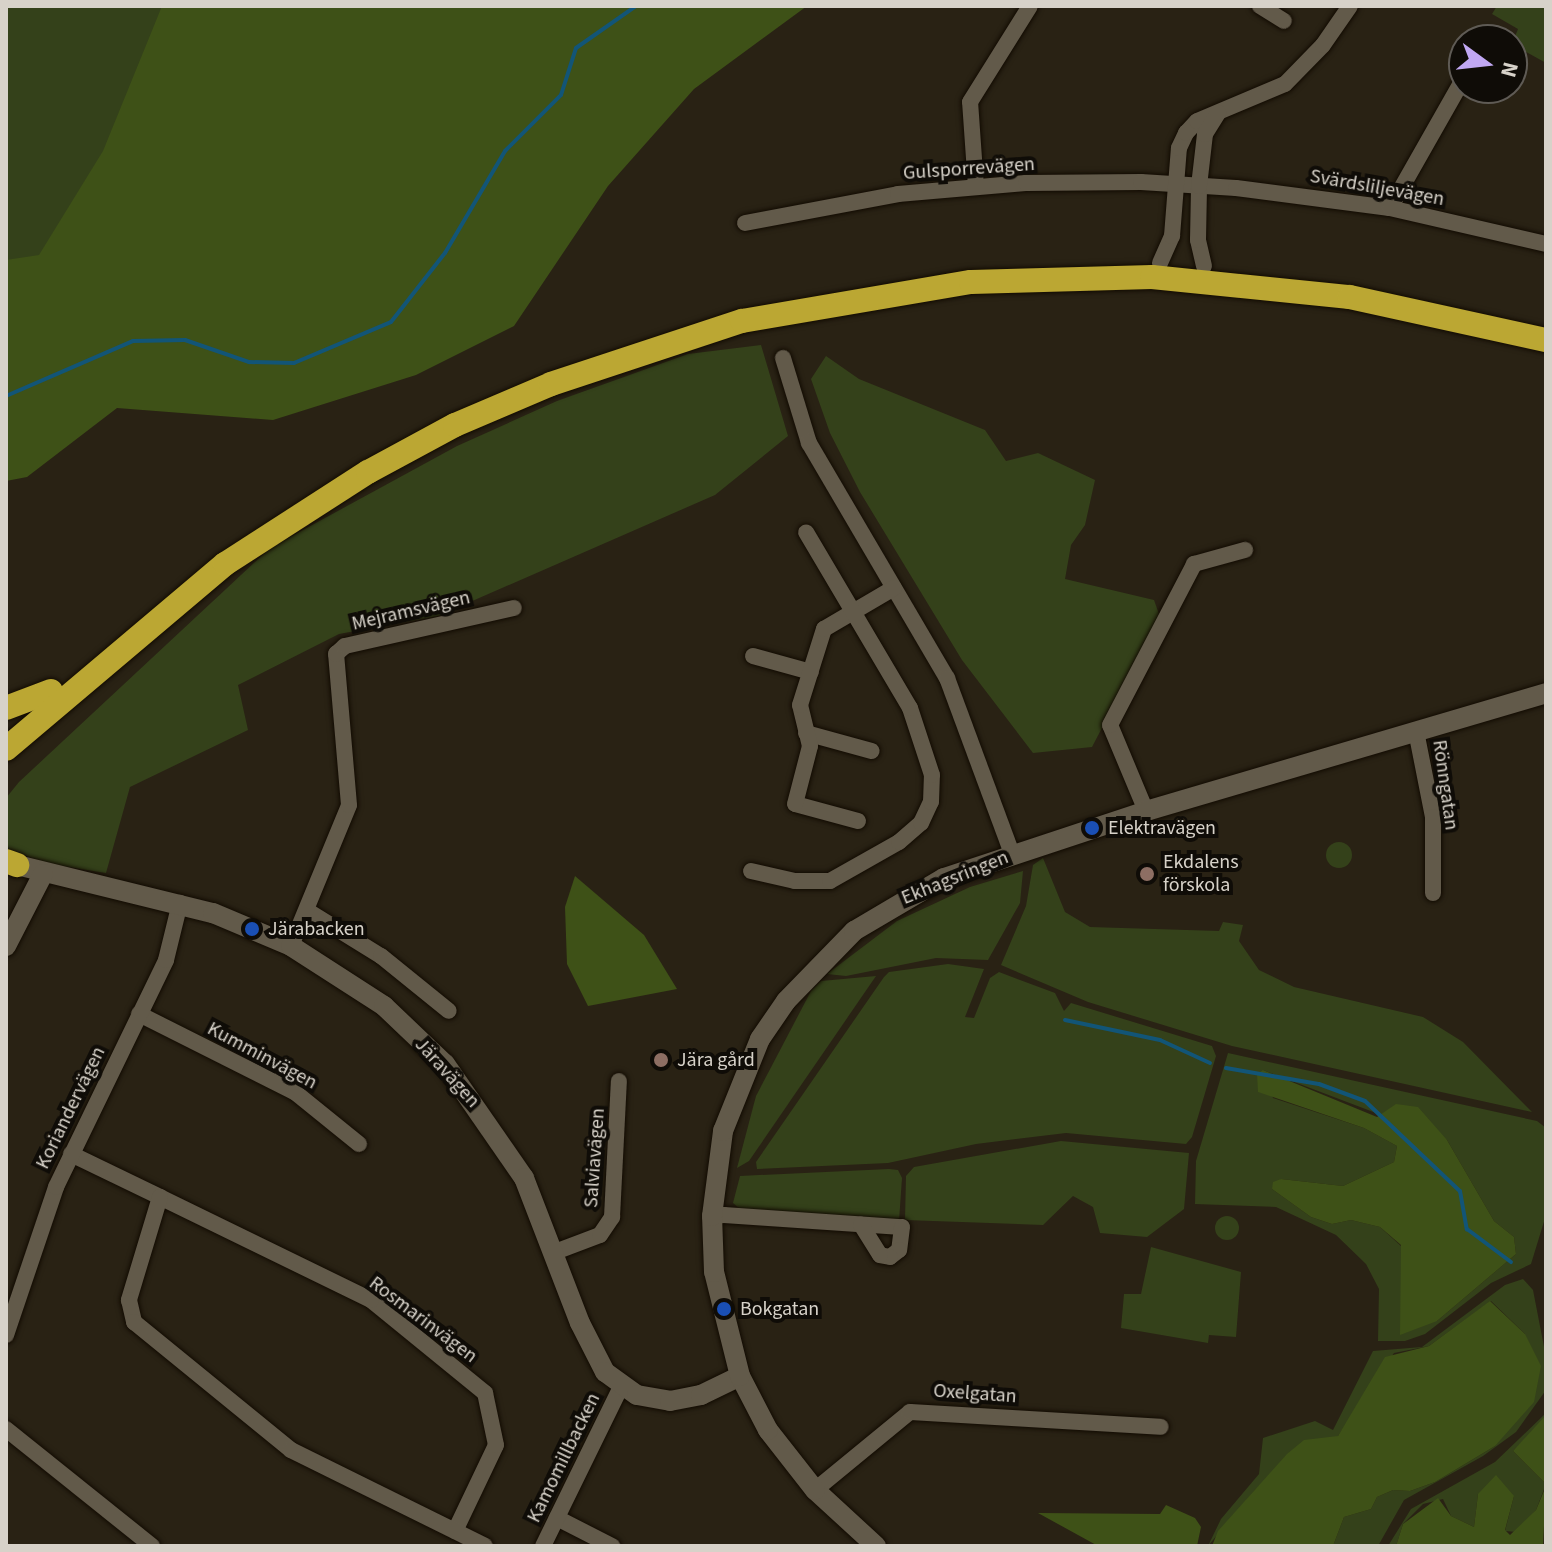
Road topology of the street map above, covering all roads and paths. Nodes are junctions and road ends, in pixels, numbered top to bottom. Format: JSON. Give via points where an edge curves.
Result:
{"nodes":[{"id":1,"x":1030,"y":6,"type":"edge"},
{"id":2,"x":1260,"y":6,"type":"edge"},
{"id":3,"x":1350,"y":6,"type":"edge"},
{"id":4,"x":1284,"y":21,"type":"dead end"},
{"id":5,"x":1449,"y":104,"type":"edge"},
{"id":6,"x":1220,"y":112,"type":"junction"},
{"id":7,"x":1177,"y":184,"type":"junction"},
{"id":8,"x":1199,"y":186,"type":"junction"},
{"id":9,"x":976,"y":187,"type":"junction"},
{"id":10,"x":1390,"y":208,"type":"junction"},
{"id":11,"x":745,"y":223,"type":"dead end"},
{"id":12,"x":1546,"y":244,"type":"edge"},
{"id":13,"x":1160,"y":263,"type":"junction"},
{"id":14,"x":1204,"y":266,"type":"junction"},
{"id":15,"x":1546,"y":325,"type":"edge"},
{"id":16,"x":1546,"y":340,"type":"edge"},
{"id":17,"x":783,"y":358,"type":"dead end"},
{"id":18,"x":806,"y":532,"type":"dead end"},
{"id":19,"x":1245,"y":550,"type":"dead end"},
{"id":20,"x":894,"y":588,"type":"junction"},
{"id":21,"x":514,"y":608,"type":"dead end"},
{"id":22,"x":854,"y":611,"type":"junction"},
{"id":23,"x":753,"y":656,"type":"dead end"},
{"id":24,"x":811,"y":672,"type":"junction"},
{"id":25,"x":51,"y":691,"type":"junction"},
{"id":26,"x":1546,"y":693,"type":"edge"},
{"id":27,"x":6,"y":708,"type":"edge"},
{"id":28,"x":6,"y":730,"type":"edge"},
{"id":29,"x":1416,"y":731,"type":"junction"},
{"id":30,"x":806,"y":733,"type":"junction"},
{"id":31,"x":6,"y":749,"type":"edge"},
{"id":32,"x":872,"y":751,"type":"dead end"},
{"id":33,"x":1146,"y":811,"type":"junction"},
{"id":34,"x":858,"y":821,"type":"dead end"},
{"id":35,"x":1012,"y":854,"type":"junction"},
{"id":36,"x":11,"y":863,"type":"edge"},
{"id":37,"x":751,"y":871,"type":"dead end"},
{"id":38,"x":43,"y":874,"type":"junction"},
{"id":39,"x":1433,"y":893,"type":"dead end"},
{"id":40,"x":180,"y":903,"type":"junction"},
{"id":41,"x":308,"y":911,"type":"junction"},
{"id":42,"x":6,"y":946,"type":"edge"},
{"id":43,"x":291,"y":946,"type":"junction"},
{"id":44,"x":449,"y":1011,"type":"dead end"},
{"id":45,"x":139,"y":1014,"type":"junction"},
{"id":46,"x":619,"y":1081,"type":"dead end"},
{"id":47,"x":359,"y":1144,"type":"dead end"},
{"id":48,"x":71,"y":1154,"type":"junction"},
{"id":49,"x":160,"y":1197,"type":"junction"},
{"id":50,"x":712,"y":1216,"type":"junction"},
{"id":51,"x":861,"y":1224,"type":"dead end"},
{"id":52,"x":555,"y":1252,"type":"junction"},
{"id":53,"x":6,"y":1335,"type":"edge"},
{"id":54,"x":740,"y":1376,"type":"junction"},
{"id":55,"x":621,"y":1387,"type":"junction"},
{"id":56,"x":1161,"y":1427,"type":"dead end"},
{"id":57,"x":6,"y":1429,"type":"edge"},
{"id":58,"x":815,"y":1490,"type":"junction"},
{"id":59,"x":557,"y":1518,"type":"junction"},
{"id":60,"x":455,"y":1531,"type":"junction"},
{"id":61,"x":152,"y":1546,"type":"edge"},
{"id":62,"x":485,"y":1546,"type":"edge"},
{"id":63,"x":543,"y":1546,"type":"edge"},
{"id":64,"x":612,"y":1546,"type":"edge"},
{"id":65,"x":876,"y":1546,"type":"edge"}],
"edges":[{"from":1,"to":9,"type":"street","via":[[970,102]]},
{"from":2,"to":4,"type":"street"},
{"from":3,"to":6,"type":"street","via":[[1323,45],[1285,84]]},
{"from":5,"to":10,"type":"street"},
{"from":6,"to":7,"type":"street","via":[[1186,133],[1179,148]]},
{"from":6,"to":8,"type":"street","via":[[1205,134]]},
{"from":7,"to":8,"type":"street","name":"Gulsporrevägen"},
{"from":7,"to":9,"type":"street","name":"Gulsporrevägen","via":[[1091,181]]},
{"from":7,"to":13,"type":"street","via":[[1172,236]]},
{"from":8,"to":10,"type":"street","name":"Svärdsliljevägen"},
{"from":8,"to":14,"type":"street","via":[[1198,240]]},
{"from":9,"to":11,"type":"street","name":"Gulsporrevägen","via":[[898,194]]},
{"from":10,"to":12,"type":"street","name":"Svärdsliljevägen"},
{"from":13,"to":14,"type":"highway"},
{"from":13,"to":25,"type":"highway","via":[[1023,263],[846,285],[702,317],[530,376],[398,438],[291,502],[186,576]]},
{"from":14,"to":15,"type":"highway","via":[[1350,282]]},
{"from":16,"to":31,"type":"highway","via":[[1308,290],[1138,277],[971,282],[742,321],[551,384],[455,425],[368,472],[225,564]]},
{"from":17,"to":20,"type":"street","via":[[809,443]]},
{"from":18,"to":22,"type":"street"},
{"from":19,"to":33,"type":"street","via":[[1194,564],[1114,714],[1112,733]]},
{"from":20,"to":22,"type":"street"},
{"from":20,"to":35,"type":"street","via":[[947,678]]},
{"from":21,"to":41,"type":"street","name":"Mejramsvägen","via":[[345,646],[336,654],[349,805]]},
{"from":22,"to":24,"type":"street","via":[[824,629]]},
{"from":22,"to":37,"type":"street","via":[[915,721],[932,775],[926,815],[899,842],[830,881],[795,881]]},
{"from":23,"to":24,"type":"street"},
{"from":24,"to":30,"type":"street","via":[[799,715]]},
{"from":25,"to":27,"type":"highway"},
{"from":25,"to":28,"type":"highway"},
{"from":26,"to":29,"type":"street","name":"Ekhagsringen"},
{"from":29,"to":33,"type":"street","name":"Ekhagsringen"},
{"from":29,"to":39,"type":"street","name":"Rönngatan","via":[[1433,817]]},
{"from":30,"to":32,"type":"street"},
{"from":30,"to":34,"type":"street","via":[[810,746],[795,804]]},
{"from":33,"to":35,"type":"street","name":"Ekhagsringen"},
{"from":35,"to":50,"type":"street","name":"Ekhagsringen","via":[[894,903],[854,931],[786,1001],[760,1039],[736,1092],[715,1172]]},
{"from":36,"to":38,"type":"street","name":"Järavägen"},
{"from":38,"to":40,"type":"street","name":"Järavägen"},
{"from":38,"to":42,"type":"street"},
{"from":40,"to":43,"type":"street","name":"Järavägen"},
{"from":40,"to":45,"type":"street","name":"Koriandervägen","via":[[166,960]]},
{"from":41,"to":43,"type":"street","name":"Mejramsvägen"},
{"from":41,"to":44,"type":"street","via":[[381,956]]},
{"from":43,"to":52,"type":"street","name":"Järavägen","via":[[384,1006],[445,1064],[524,1178]]},
{"from":45,"to":47,"type":"street","name":"Kumminvägen","via":[[296,1093]]},
{"from":45,"to":48,"type":"street","name":"Koriandervägen"},
{"from":46,"to":52,"type":"street","name":"Salviavägen","via":[[612,1217],[600,1235]]},
{"from":48,"to":49,"type":"street","name":"Rosmarinvägen"},
{"from":48,"to":53,"type":"street","name":"Koriandervägen"},
{"from":49,"to":60,"type":"street","via":[[129,1300],[134,1322],[291,1450]]},
{"from":49,"to":60,"type":"street","name":"Rosmarinvägen","via":[[371,1300],[485,1393],[496,1445]]},
{"from":50,"to":51,"type":"street"},
{"from":50,"to":54,"type":"street","name":"Ekhagsringen","via":[[714,1272]]},
{"from":52,"to":55,"type":"street","name":"Järavägen","via":[[593,1353]]},
{"from":54,"to":55,"type":"street","via":[[701,1395],[670,1401]]},
{"from":54,"to":58,"type":"street","name":"Ekhagsringen","via":[[768,1430]]},
{"from":55,"to":59,"type":"street","name":"Kamomillbacken"},
{"from":56,"to":58,"type":"street","name":"Oxelgatan","via":[[910,1412]]},
{"from":57,"to":61,"type":"street"},
{"from":58,"to":65,"type":"street","name":"Ekhagsringen"},
{"from":59,"to":63,"type":"street","name":"Kamomillbacken"},
{"from":59,"to":64,"type":"street"},
{"from":60,"to":62,"type":"street"}]}
